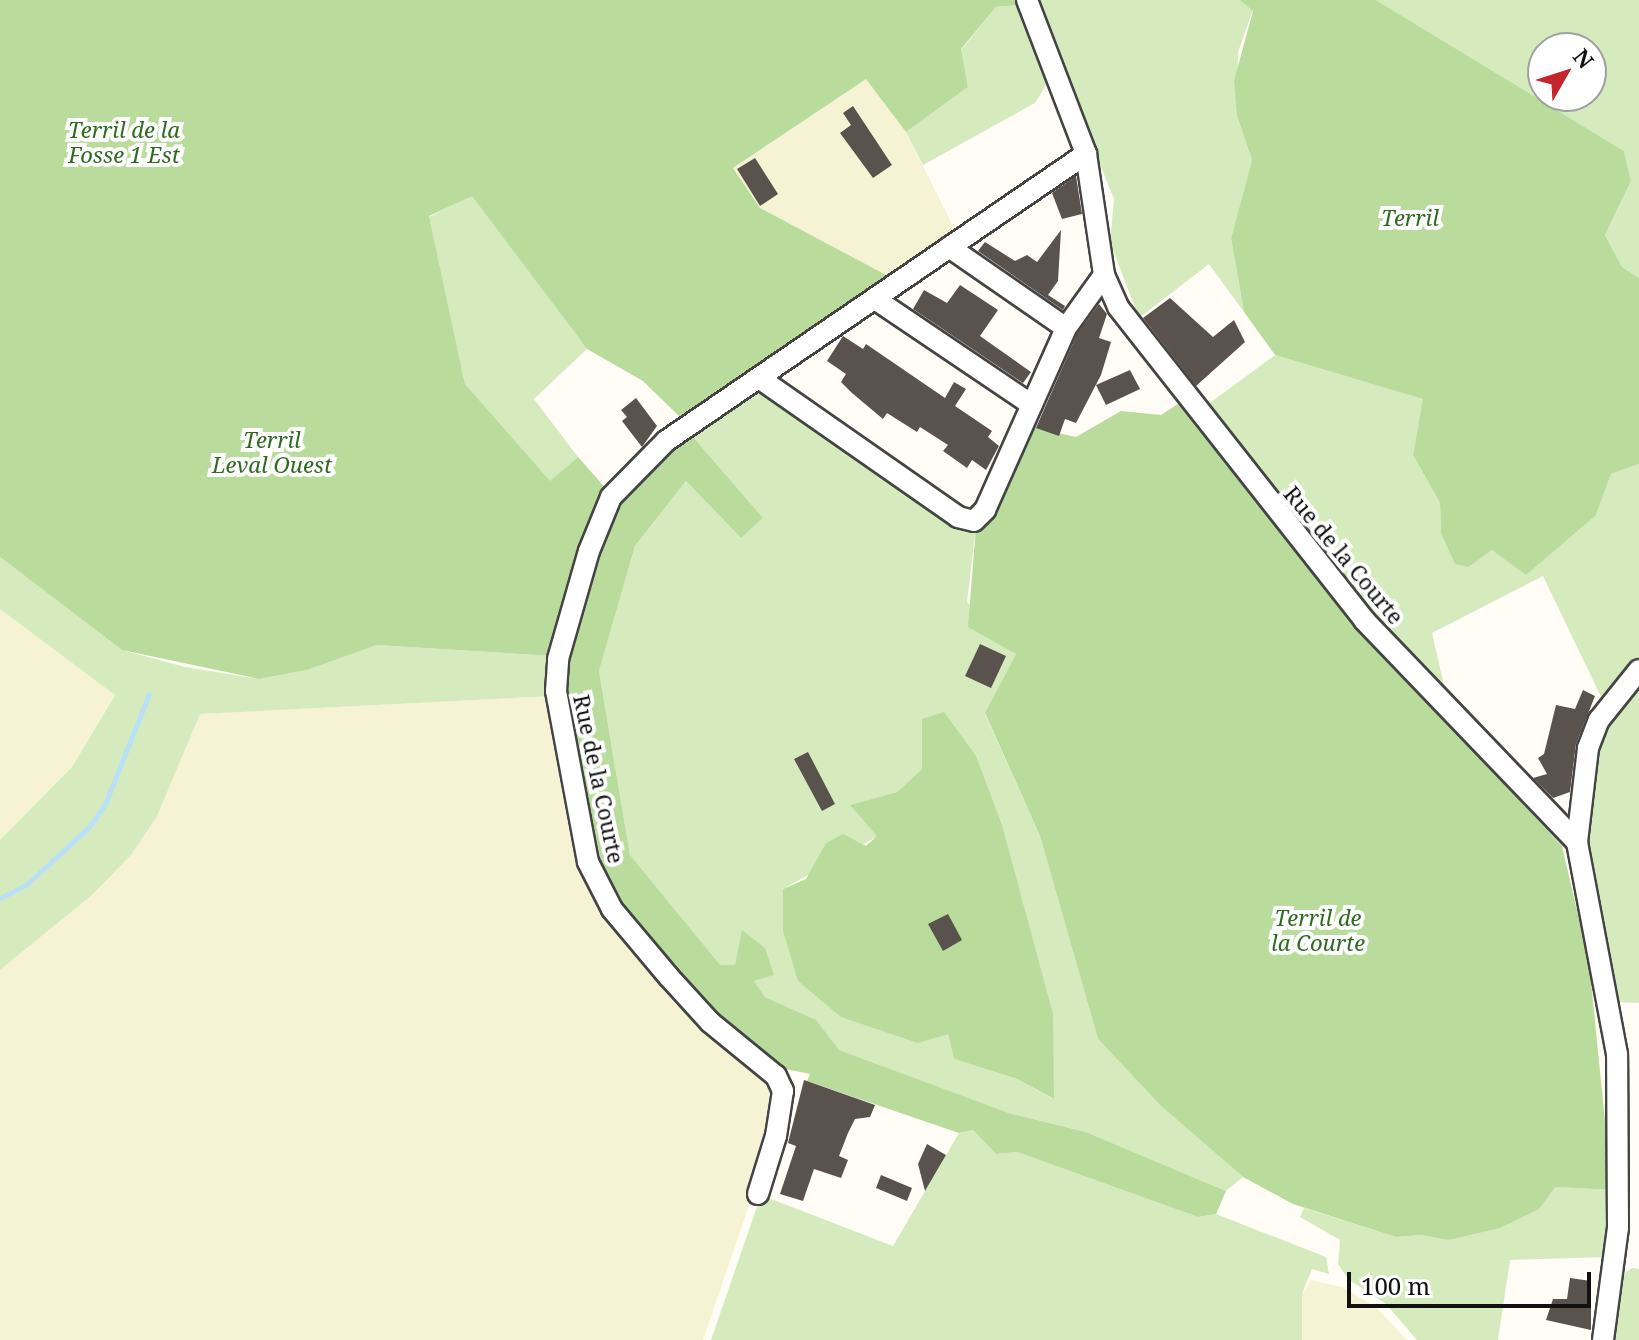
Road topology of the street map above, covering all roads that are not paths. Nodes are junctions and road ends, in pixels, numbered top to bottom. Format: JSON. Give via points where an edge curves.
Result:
{"nodes":[{"id":1,"x":1027,"y":0,"type":"edge"},
{"id":2,"x":1086,"y":154,"type":"junction"},
{"id":3,"x":949,"y":247,"type":"junction"},
{"id":4,"x":1104,"y":275,"type":"junction"},
{"id":5,"x":875,"y":299,"type":"junction"},
{"id":6,"x":1066,"y":328,"type":"junction"},
{"id":7,"x":759,"y":378,"type":"junction"},
{"id":8,"x":1032,"y":405,"type":"junction"},
{"id":9,"x":1639,"y":670,"type":"edge"},
{"id":10,"x":1577,"y":842,"type":"junction"},
{"id":11,"x":758,"y":1194,"type":"dead end"},
{"id":12,"x":1603,"y":1340,"type":"edge"}],
"edges":[{"from":1,"to":2,"type":"street","name":"Rue de la Courte"},
{"from":2,"to":3,"type":"street","name":"Rue de la Courte"},
{"from":2,"to":4,"type":"street","name":"Rue de la Courte"},
{"from":3,"to":5,"type":"street","name":"Rue de la Courte"},
{"from":3,"to":6,"type":"street"},
{"from":4,"to":6,"type":"street","via":[[1079,302]]},
{"from":4,"to":10,"type":"street","name":"Rue de la Courte","via":[[1140,340],[1364,620]]},
{"from":5,"to":7,"type":"street","name":"Rue de la Courte"},
{"from":5,"to":8,"type":"street"},
{"from":6,"to":8,"type":"street"},
{"from":7,"to":8,"type":"street","via":[[967,521],[985,510]]},
{"from":7,"to":11,"type":"street","name":"Rue de la Courte","via":[[666,441],[611,497],[569,614],[556,691],[597,884],[669,977],[710,1022],[776,1076],[783,1091]]},
{"from":9,"to":10,"type":"street","via":[[1599,720],[1588,748]]},
{"from":10,"to":12,"type":"street","via":[[1617,1054],[1618,1228]]}]}
